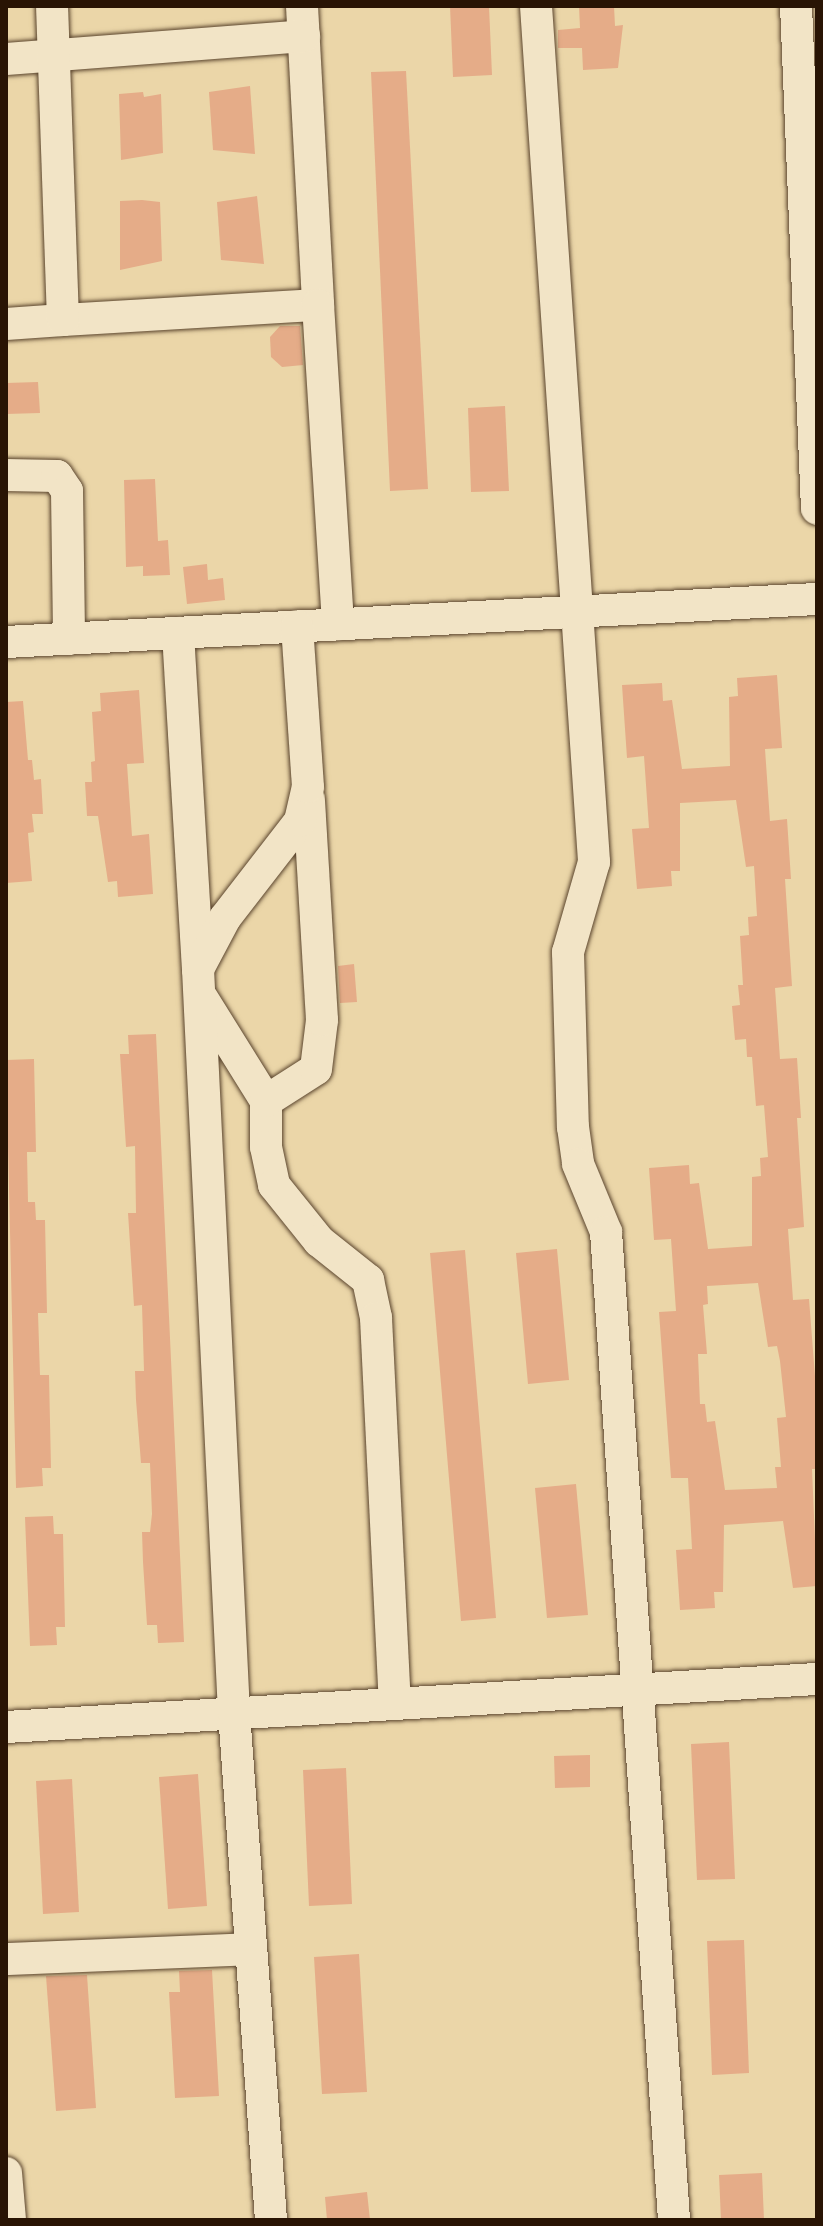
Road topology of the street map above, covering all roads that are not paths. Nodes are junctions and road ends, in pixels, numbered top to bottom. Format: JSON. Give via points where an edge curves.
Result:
{"nodes":[{"id":1,"x":52,"y":6,"type":"edge"},
{"id":2,"x":536,"y":6,"type":"edge"},
{"id":3,"x":796,"y":6,"type":"edge"},
{"id":4,"x":303,"y":21,"type":"edge"},
{"id":5,"x":55,"y":56,"type":"junction"},
{"id":6,"x":6,"y":59,"type":"edge"},
{"id":7,"x":318,"y":305,"type":"junction"},
{"id":8,"x":63,"y":320,"type":"junction"},
{"id":9,"x":6,"y":324,"type":"edge"},
{"id":10,"x":6,"y":475,"type":"edge"},
{"id":11,"x":817,"y":509,"type":"edge"},
{"id":12,"x":817,"y":599,"type":"edge"},
{"id":13,"x":576,"y":611,"type":"junction"},
{"id":14,"x":338,"y":624,"type":"junction"},
{"id":15,"x":297,"y":626,"type":"junction"},
{"id":16,"x":178,"y":633,"type":"junction"},
{"id":17,"x":69,"y":639,"type":"junction"},
{"id":18,"x":6,"y":642,"type":"edge"},
{"id":19,"x":308,"y":787,"type":"junction"},
{"id":20,"x":199,"y":982,"type":"junction"},
{"id":21,"x":266,"y":1101,"type":"junction"},
{"id":22,"x":817,"y":1679,"type":"edge"},
{"id":23,"x":641,"y":1689,"type":"junction"},
{"id":24,"x":395,"y":1703,"type":"junction"},
{"id":25,"x":234,"y":1713,"type":"junction"},
{"id":26,"x":6,"y":1727,"type":"edge"},
{"id":27,"x":251,"y":1949,"type":"junction"},
{"id":28,"x":6,"y":1959,"type":"edge"},
{"id":29,"x":6,"y":2173,"type":"edge"},
{"id":30,"x":10,"y":2220,"type":"edge"},
{"id":31,"x":271,"y":2220,"type":"edge"},
{"id":32,"x":674,"y":2220,"type":"edge"}],
"edges":[{"from":1,"to":5,"type":"street"},
{"from":2,"to":13,"type":"street"},
{"from":3,"to":11,"type":"street"},
{"from":4,"to":5,"type":"street"},
{"from":4,"to":7,"type":"street"},
{"from":5,"to":6,"type":"street"},
{"from":5,"to":8,"type":"street"},
{"from":7,"to":8,"type":"street"},
{"from":7,"to":14,"type":"street"},
{"from":8,"to":9,"type":"street"},
{"from":10,"to":17,"type":"street","via":[[57,476],[67,491]]},
{"from":12,"to":13,"type":"street"},
{"from":13,"to":14,"type":"street"},
{"from":13,"to":23,"type":"street","via":[[594,862],[568,952],[573,1127],[584,1186],[606,1232]]},
{"from":14,"to":15,"type":"street"},
{"from":15,"to":16,"type":"street"},
{"from":15,"to":19,"type":"street"},
{"from":16,"to":17,"type":"street"},
{"from":16,"to":20,"type":"street"},
{"from":17,"to":18,"type":"street"},
{"from":19,"to":20,"type":"street","via":[[300,821],[225,918]]},
{"from":19,"to":21,"type":"street","via":[[322,1020],[316,1069]]},
{"from":20,"to":21,"type":"street"},
{"from":20,"to":25,"type":"street"},
{"from":21,"to":24,"type":"street","via":[[266,1147],[274,1185],[319,1241],[368,1280],[376,1318]]},
{"from":22,"to":23,"type":"street"},
{"from":23,"to":24,"type":"street"},
{"from":23,"to":32,"type":"street"},
{"from":24,"to":25,"type":"street"},
{"from":25,"to":26,"type":"street"},
{"from":25,"to":27,"type":"street"},
{"from":27,"to":28,"type":"street"},
{"from":27,"to":31,"type":"street"},
{"from":29,"to":30,"type":"street"}]}
